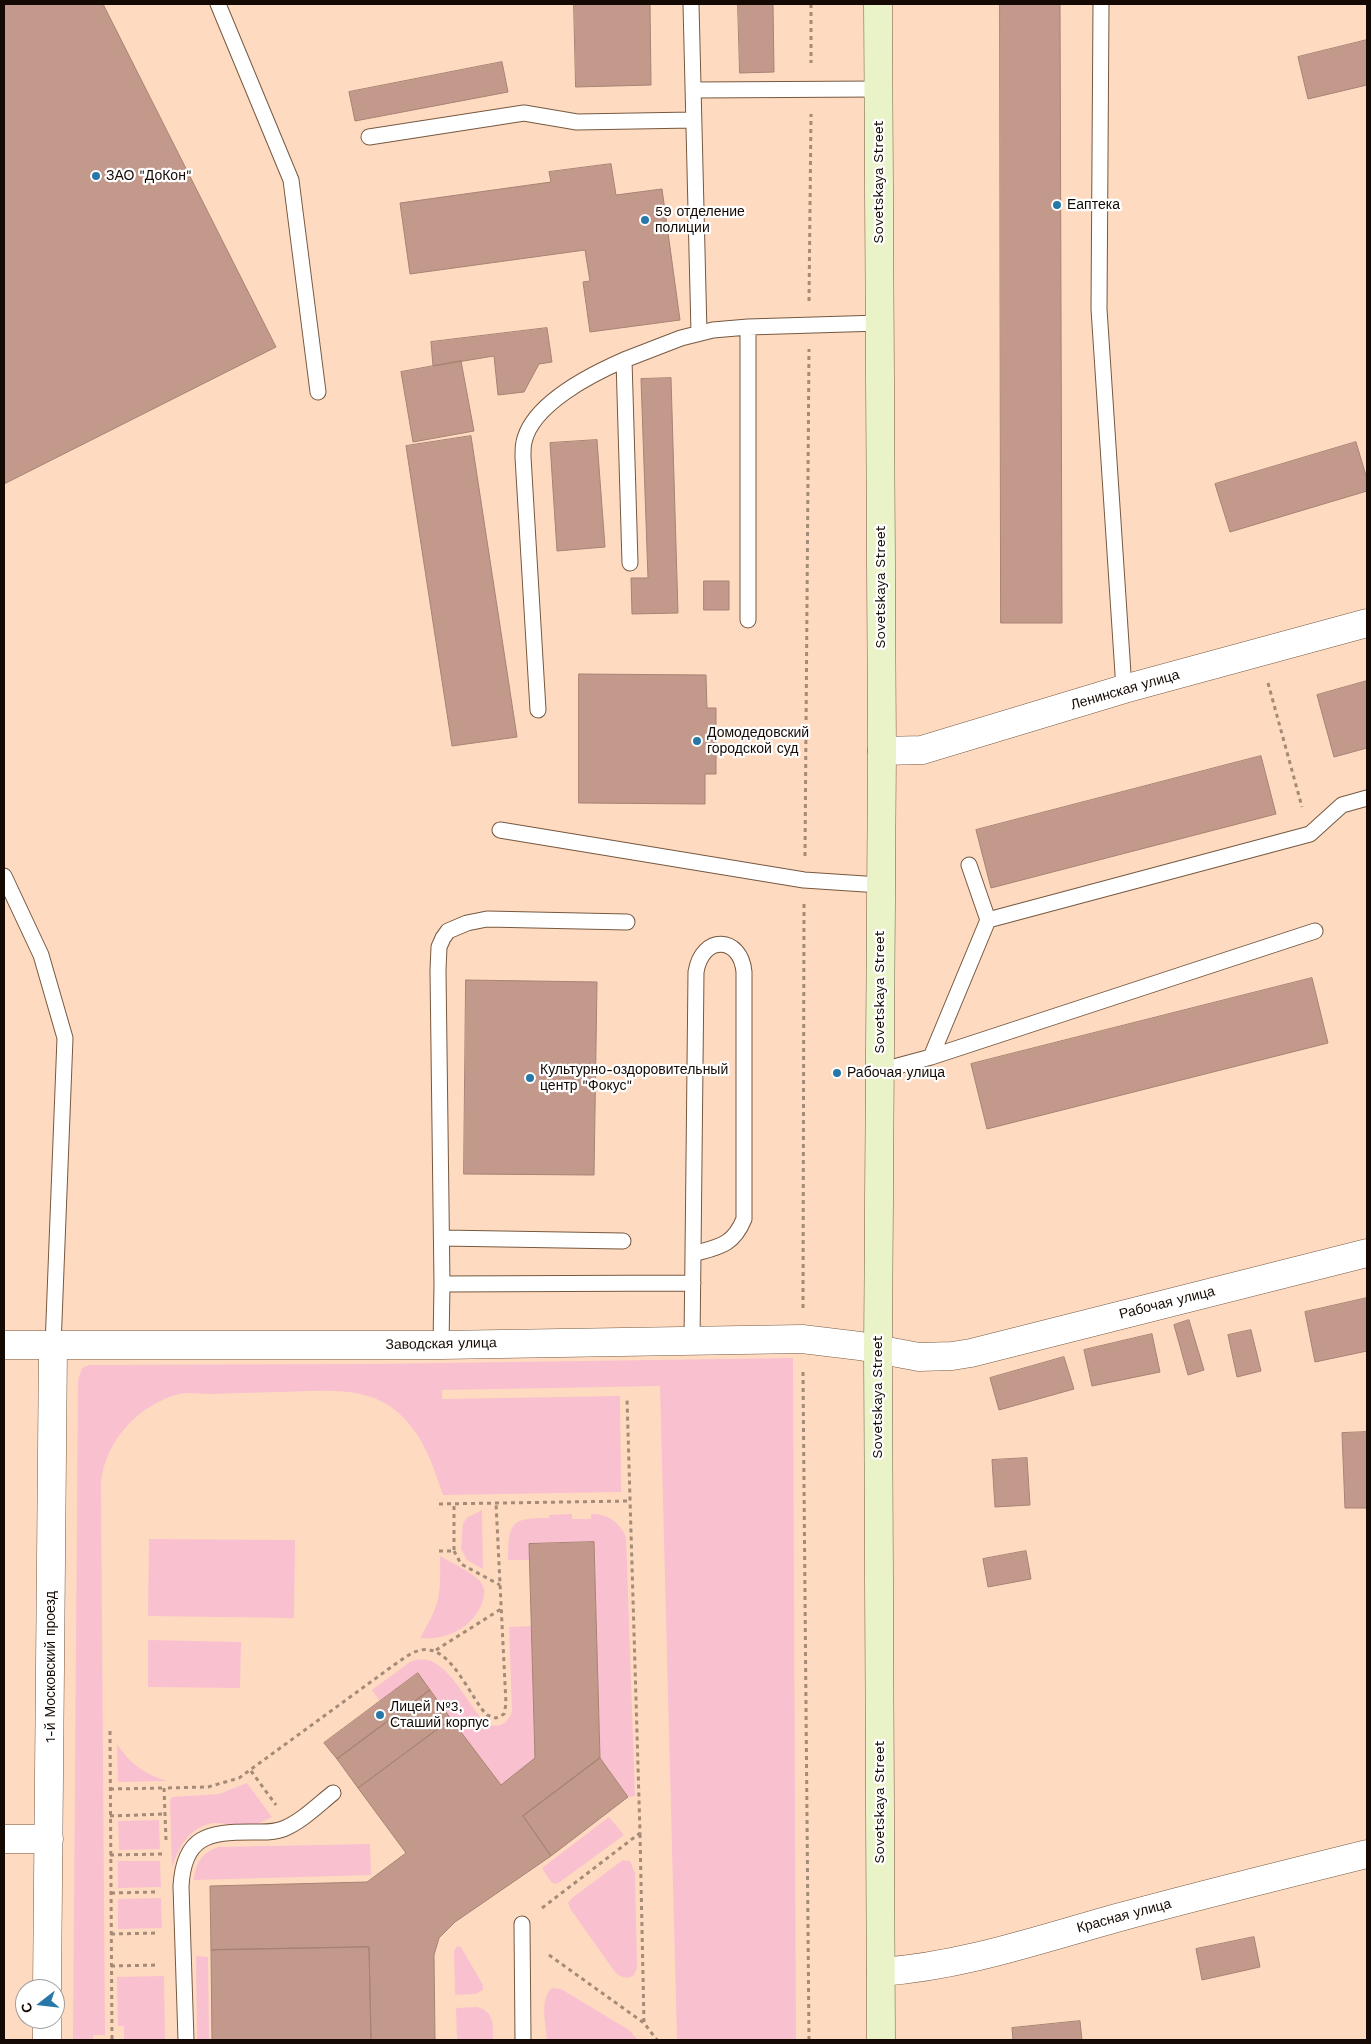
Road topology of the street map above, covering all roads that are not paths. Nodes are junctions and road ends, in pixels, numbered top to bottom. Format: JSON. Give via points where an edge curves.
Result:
{"nodes":[{"id":1,"x":218,"y":4,"type":"edge"},
{"id":2,"x":690,"y":4,"type":"edge"},
{"id":3,"x":878,"y":4,"type":"edge"},
{"id":4,"x":1101,"y":4,"type":"edge"},
{"id":5,"x":878,"y":89,"type":"junction"},
{"id":6,"x":693,"y":90,"type":"junction"},
{"id":7,"x":693,"y":120,"type":"junction"},
{"id":8,"x":369,"y":137,"type":"dead end"},
{"id":9,"x":880,"y":323,"type":"junction"},
{"id":10,"x":748,"y":327,"type":"junction"},
{"id":11,"x":699,"y":333,"type":"junction"},
{"id":12,"x":624,"y":360,"type":"junction"},
{"id":13,"x":318,"y":392,"type":"dead end"},
{"id":14,"x":630,"y":563,"type":"dead end"},
{"id":15,"x":748,"y":620,"type":"dead end"},
{"id":16,"x":1367,"y":623,"type":"edge"},
{"id":17,"x":1124,"y":689,"type":"junction"},
{"id":18,"x":538,"y":710,"type":"dead end"},
{"id":19,"x":882,"y":751,"type":"junction"},
{"id":20,"x":1367,"y":798,"type":"edge"},
{"id":21,"x":500,"y":830,"type":"dead end"},
{"id":22,"x":969,"y":865,"type":"dead end"},
{"id":23,"x":4,"y":876,"type":"edge"},
{"id":24,"x":880,"y":885,"type":"junction"},
{"id":25,"x":988,"y":920,"type":"junction"},
{"id":26,"x":627,"y":922,"type":"dead end"},
{"id":27,"x":1315,"y":931,"type":"dead end"},
{"id":28,"x":930,"y":1057,"type":"junction"},
{"id":29,"x":879,"y":1071,"type":"junction"},
{"id":30,"x":442,"y":1238,"type":"junction"},
{"id":31,"x":623,"y":1241,"type":"dead end"},
{"id":32,"x":1367,"y":1253,"type":"edge"},
{"id":33,"x":693,"y":1254,"type":"junction"},
{"id":34,"x":693,"y":1283,"type":"junction"},
{"id":35,"x":442,"y":1284,"type":"junction"},
{"id":36,"x":692,"y":1340,"type":"junction"},
{"id":37,"x":4,"y":1345,"type":"edge"},
{"id":38,"x":441,"y":1345,"type":"junction"},
{"id":39,"x":53,"y":1346,"type":"junction"},
{"id":40,"x":878,"y":1349,"type":"junction"},
{"id":41,"x":333,"y":1793,"type":"dead end"},
{"id":42,"x":4,"y":1839,"type":"edge"},
{"id":43,"x":49,"y":1839,"type":"junction"},
{"id":44,"x":1367,"y":1854,"type":"edge"},
{"id":45,"x":522,"y":1930,"type":"road end"},
{"id":46,"x":881,"y":1972,"type":"junction"},
{"id":47,"x":47,"y":1979,"type":"edge"},
{"id":48,"x":186,"y":2040,"type":"edge"},
{"id":49,"x":523,"y":2040,"type":"edge"},
{"id":50,"x":881,"y":2040,"type":"edge"}],
"edges":[{"from":1,"to":13,"type":"lane","via":[[291,180]]},
{"from":2,"to":6,"type":"lane"},
{"from":3,"to":5,"type":"main road","name":"Sovetskaya Street"},
{"from":4,"to":17,"type":"lane","via":[[1099,309]]},
{"from":5,"to":6,"type":"lane"},
{"from":5,"to":9,"type":"main road","name":"Sovetskaya Street"},
{"from":6,"to":7,"type":"lane"},
{"from":7,"to":8,"type":"lane","via":[[577,122],[524,113]]},
{"from":7,"to":11,"type":"lane"},
{"from":9,"to":10,"type":"lane"},
{"from":9,"to":19,"type":"main road","name":"Sovetskaya Street"},
{"from":10,"to":11,"type":"lane"},
{"from":10,"to":15,"type":"lane"},
{"from":11,"to":12,"type":"lane"},
{"from":12,"to":14,"type":"lane"},
{"from":12,"to":18,"type":"lane","via":[[592,374],[558,397],[529,428],[524,441]]},
{"from":16,"to":17,"type":"street","name":"Ленинская улица"},
{"from":17,"to":19,"type":"street","name":"Ленинская улица","via":[[922,750]]},
{"from":19,"to":24,"type":"main road","name":"Sovetskaya Street"},
{"from":20,"to":25,"type":"lane","via":[[1342,805],[1310,834]]},
{"from":21,"to":24,"type":"lane","via":[[804,880]]},
{"from":22,"to":25,"type":"lane"},
{"from":23,"to":39,"type":"lane","via":[[41,955],[65,1038]]},
{"from":24,"to":29,"type":"main road","name":"Sovetskaya Street"},
{"from":25,"to":28,"type":"lane"},
{"from":26,"to":30,"type":"lane","via":[[488,919],[457,926],[443,938],[439,947],[438,970]]},
{"from":27,"to":28,"type":"lane"},
{"from":28,"to":29,"type":"lane"},
{"from":29,"to":40,"type":"main road","name":"Sovetskaya Street"},
{"from":30,"to":31,"type":"lane"},
{"from":30,"to":35,"type":"lane"},
{"from":32,"to":40,"type":"street","name":"Рабочая улица","via":[[971,1353],[919,1357]]},
{"from":33,"to":33,"type":"lane","via":[[730,1240],[744,1219],[744,966],[739,953],[718,945],[703,952],[696,972]]},
{"from":33,"to":34,"type":"lane"},
{"from":34,"to":35,"type":"lane"},
{"from":34,"to":36,"type":"lane"},
{"from":35,"to":38,"type":"lane"},
{"from":36,"to":38,"type":"street","name":"Заводская улица"},
{"from":36,"to":40,"type":"street","name":"Заводская улица","via":[[823,1340]]},
{"from":37,"to":39,"type":"street","name":"Заводская улица"},
{"from":38,"to":39,"type":"street","name":"Заводская улица"},
{"from":39,"to":43,"type":"street","name":"1-й Московский проезд"},
{"from":40,"to":46,"type":"main road","name":"Sovetskaya Street"},
{"from":41,"to":48,"type":"lane","via":[[291,1825],[277,1831],[217,1834],[202,1840],[188,1854],[182,1886]]},
{"from":42,"to":43,"type":"street"},
{"from":43,"to":47,"type":"street","name":"1-й Московский проезд"},
{"from":44,"to":46,"type":"street","name":"Красная улица","via":[[1188,1898],[958,1962]]},
{"from":45,"to":49,"type":"lane"},
{"from":46,"to":50,"type":"main road","name":"Sovetskaya Street"}]}
